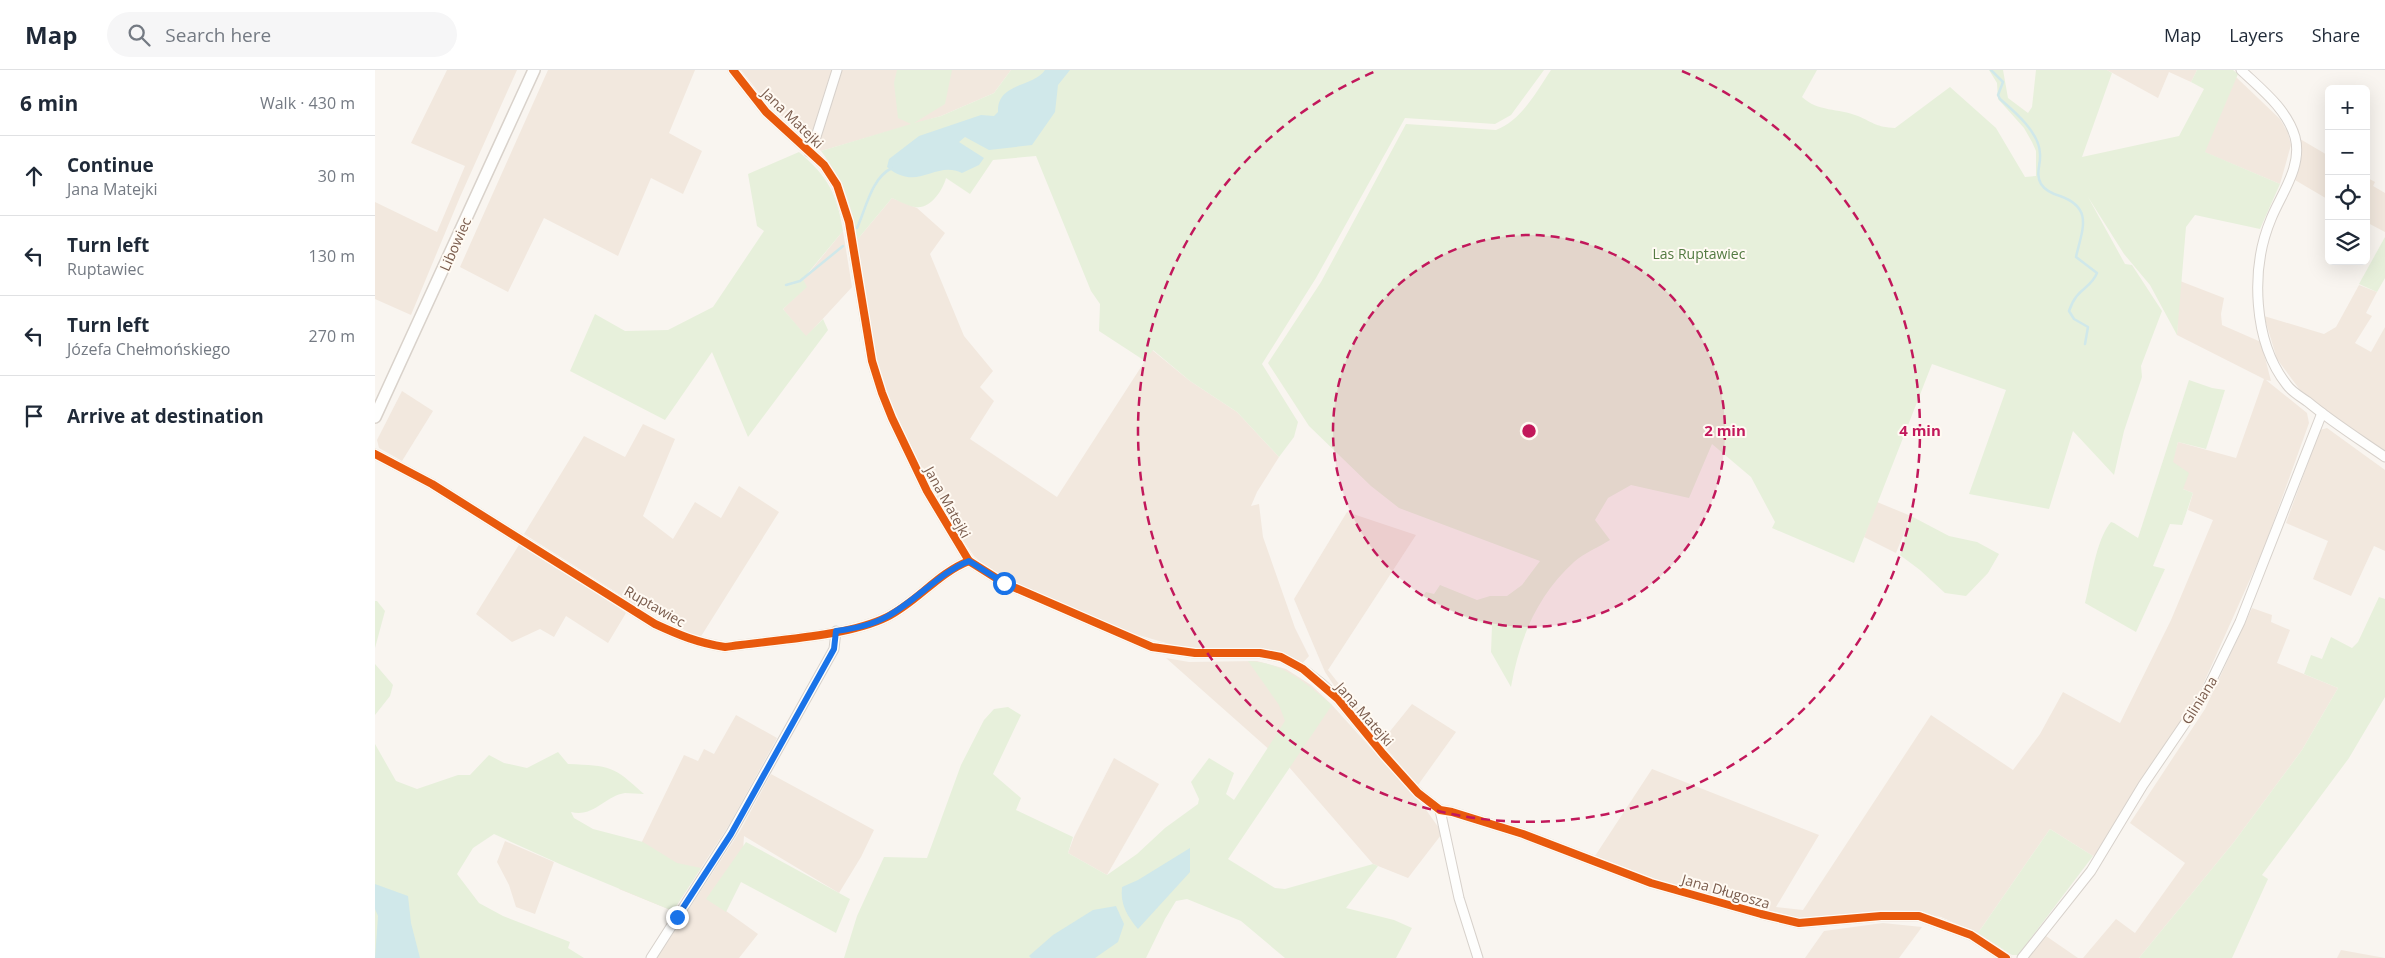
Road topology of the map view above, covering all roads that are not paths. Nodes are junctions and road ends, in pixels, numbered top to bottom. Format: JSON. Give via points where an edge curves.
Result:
{"nodes":[{"id":1,"x":533,"y":70,"type":"edge"},
{"id":2,"x":733,"y":70,"type":"edge"},
{"id":3,"x":837,"y":70,"type":"edge"},
{"id":4,"x":2241,"y":70,"type":"edge"},
{"id":5,"x":809,"y":152,"type":"junction"},
{"id":6,"x":2322,"y":413,"type":"junction"},
{"id":7,"x":375,"y":417,"type":"edge"},
{"id":8,"x":375,"y":454,"type":"edge"},
{"id":9,"x":2385,"y":457,"type":"edge"},
{"id":10,"x":969,"y":561,"type":"junction"},
{"id":11,"x":836,"y":631,"type":"junction"},
{"id":12,"x":1440,"y":810,"type":"junction"},
{"id":13,"x":651,"y":958,"type":"edge"},
{"id":14,"x":1478,"y":958,"type":"edge"},
{"id":15,"x":2006,"y":958,"type":"edge"},
{"id":16,"x":2022,"y":958,"type":"edge"}],
"edges":[{"from":1,"to":7,"type":"street","name":"Libowiec"},
{"from":2,"to":5,"type":"street","name":"Jana Matejki","via":[[766,112]]},
{"from":3,"to":5,"type":"street"},
{"from":4,"to":6,"type":"street","via":[[2286,118],[2295,137],[2297,151],[2290,180],[2262,246],[2258,307],[2262,334],[2272,361],[2288,387]]},
{"from":5,"to":10,"type":"street","name":"Jana Matejki","via":[[824,165],[841,193],[849,222],[872,361],[892,418],[927,491]]},
{"from":6,"to":9,"type":"street"},
{"from":6,"to":16,"type":"street","name":"Gliniana","via":[[2240,622],[2205,694],[2148,777],[2091,871]]},
{"from":8,"to":11,"type":"street","name":"Ruptawiec","via":[[432,484],[655,624],[693,642],[725,647]]},
{"from":10,"to":11,"type":"street","name":"Ruptawiec","via":[[954,568],[887,617]]},
{"from":10,"to":12,"type":"street","name":"Jana Matejki","via":[[1004,583],[1152,647],[1195,653],[1260,653],[1281,657],[1303,669],[1338,699],[1418,793]]},
{"from":11,"to":13,"type":"street","via":[[834,649],[731,834]]},
{"from":12,"to":14,"type":"street","via":[[1459,898]]},
{"from":12,"to":15,"type":"street","name":"Jana Długosza","via":[[1523,834],[1651,883],[1761,914],[1799,923],[1919,916],[1971,935]]}]}
